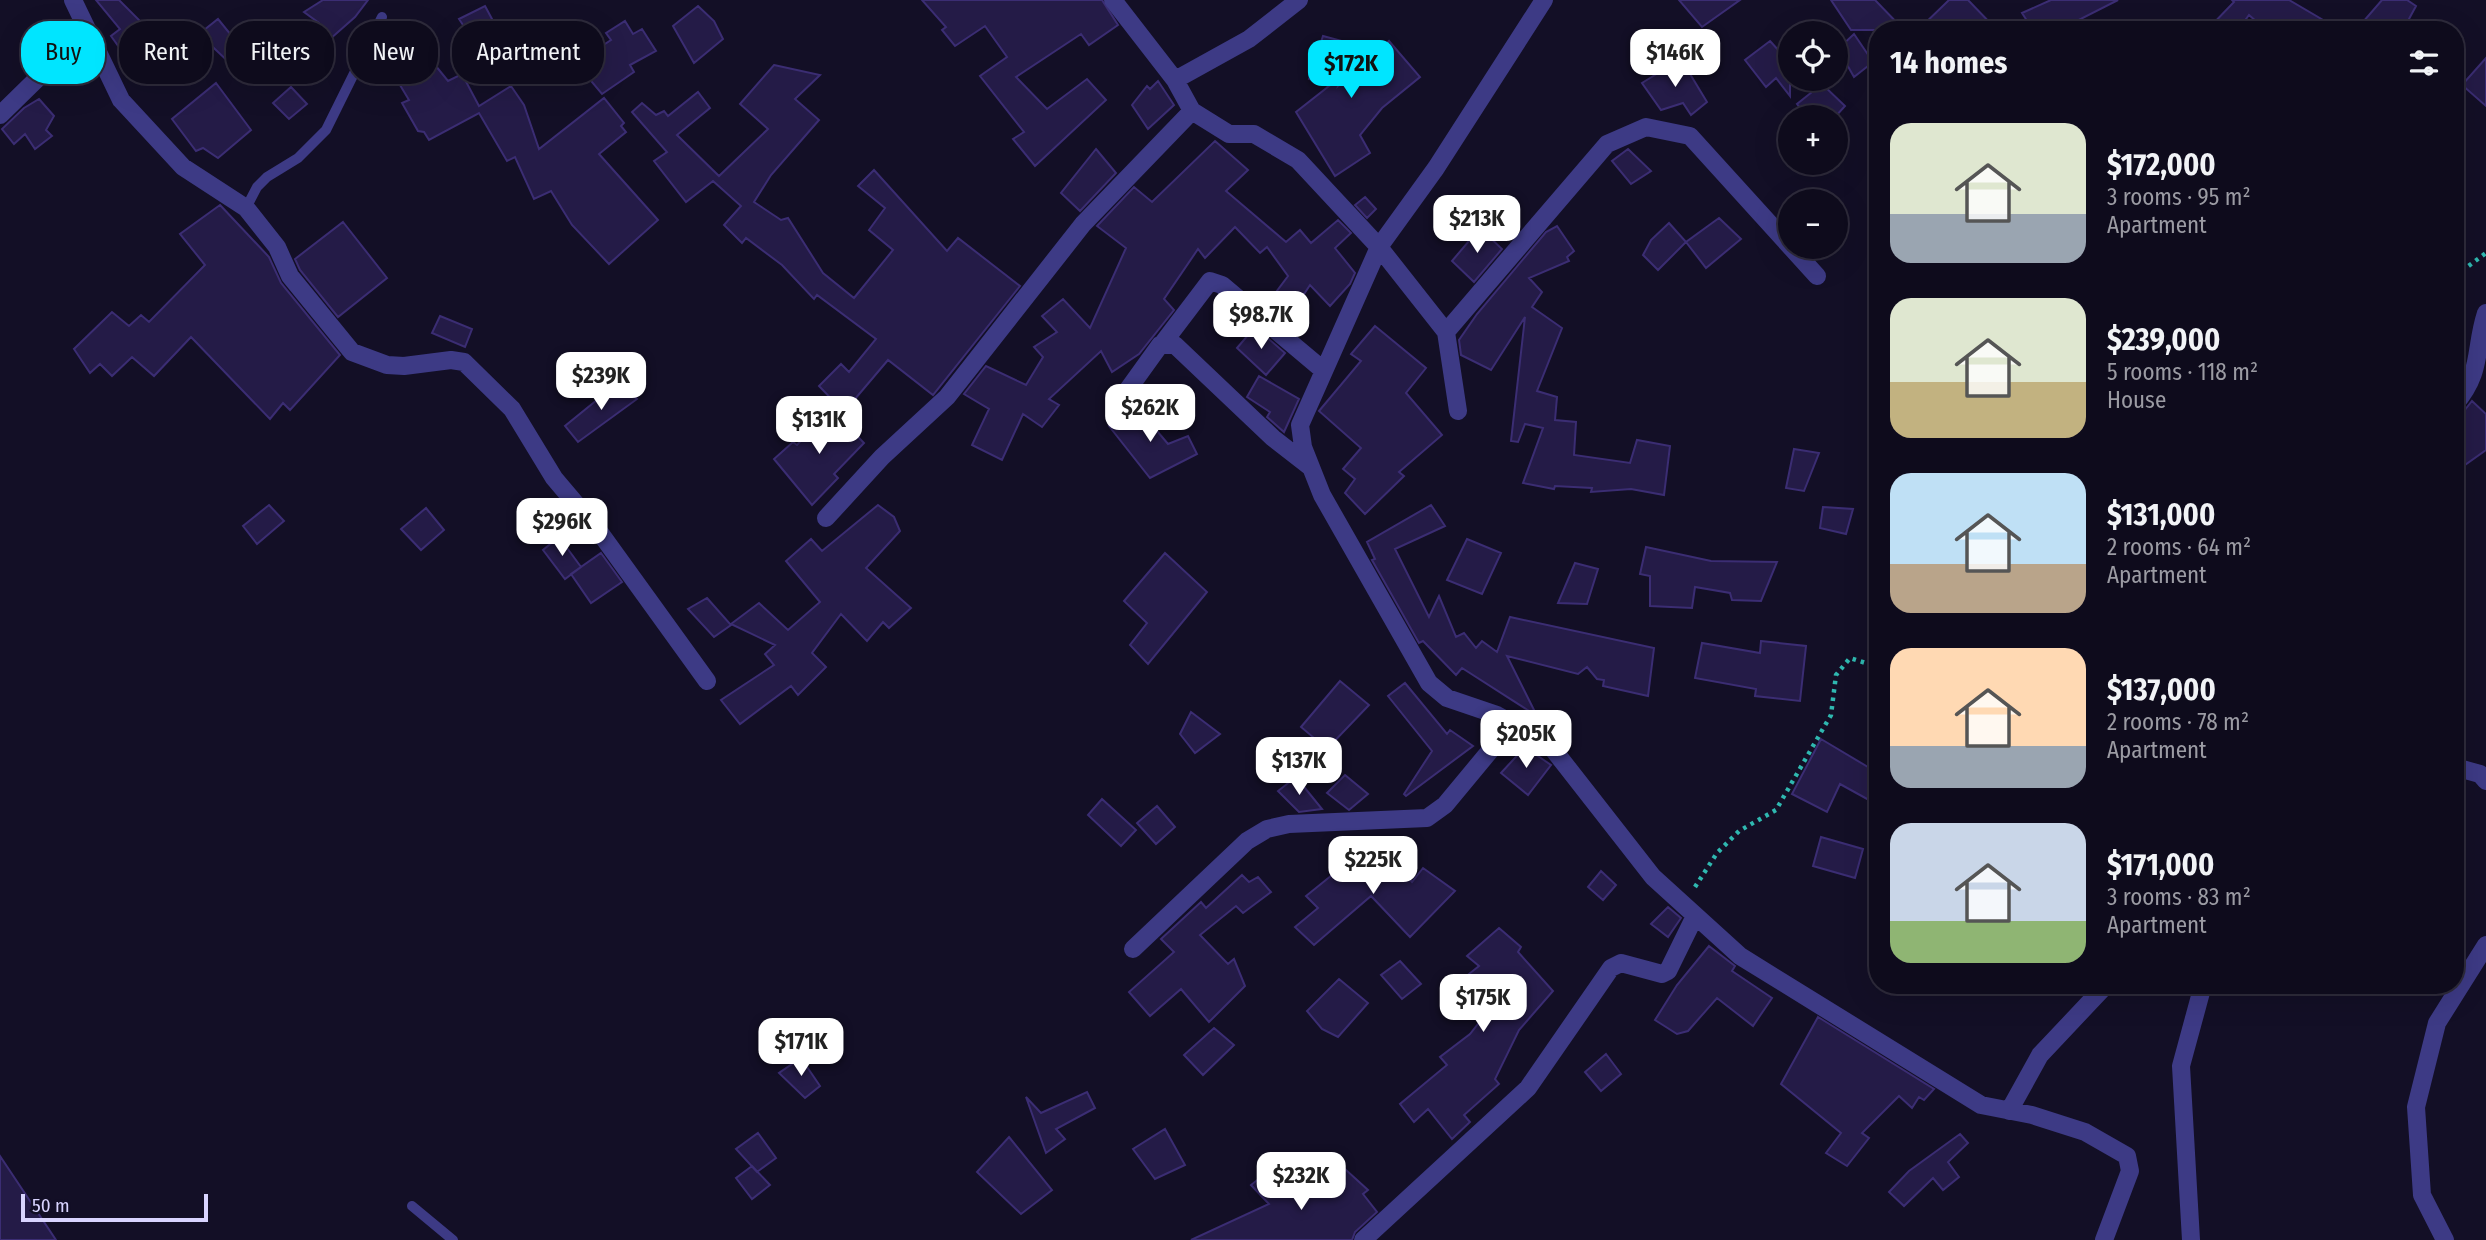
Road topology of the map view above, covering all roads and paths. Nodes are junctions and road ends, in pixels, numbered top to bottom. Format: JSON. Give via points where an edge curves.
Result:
{"nodes":[{"id":1,"x":73,"y":0,"type":"edge"},
{"id":2,"x":1113,"y":0,"type":"edge"},
{"id":3,"x":1544,"y":0,"type":"edge"},
{"id":4,"x":1292,"y":3,"type":"edge"},
{"id":5,"x":382,"y":17,"type":"dead end"},
{"id":6,"x":82,"y":21,"type":"edge"},
{"id":7,"x":105,"y":68,"type":"edge"},
{"id":8,"x":1175,"y":80,"type":"junction"},
{"id":9,"x":32,"y":84,"type":"edge"},
{"id":10,"x":1192,"y":111,"type":"junction"},
{"id":11,"x":0,"y":115,"type":"edge"},
{"id":12,"x":246,"y":208,"type":"junction"},
{"id":13,"x":1380,"y":247,"type":"junction"},
{"id":14,"x":2486,"y":253,"type":"edge"},
{"id":15,"x":2464,"y":269,"type":"edge"},
{"id":16,"x":1817,"y":276,"type":"dead end"},
{"id":17,"x":2486,"y":313,"type":"edge"},
{"id":18,"x":1446,"y":332,"type":"junction"},
{"id":19,"x":1163,"y":343,"type":"junction"},
{"id":20,"x":1323,"y":370,"type":"junction"},
{"id":21,"x":1124,"y":394,"type":"dead end"},
{"id":22,"x":2464,"y":394,"type":"edge"},
{"id":23,"x":1458,"y":411,"type":"dead end"},
{"id":24,"x":1309,"y":467,"type":"junction"},
{"id":25,"x":827,"y":518,"type":"dead end"},
{"id":26,"x":1869,"y":664,"type":"edge"},
{"id":27,"x":706,"y":681,"type":"dead end"},
{"id":28,"x":1513,"y":723,"type":"junction"},
{"id":29,"x":2464,"y":770,"type":"edge"},
{"id":30,"x":2486,"y":781,"type":"edge"},
{"id":31,"x":1689,"y":910,"type":"junction"},
{"id":32,"x":2486,"y":945,"type":"edge"},
{"id":33,"x":1133,"y":949,"type":"dead end"},
{"id":34,"x":2464,"y":980,"type":"edge"},
{"id":35,"x":2098,"y":994,"type":"edge"},
{"id":36,"x":2201,"y":994,"type":"edge"},
{"id":37,"x":2455,"y":994,"type":"edge"},
{"id":38,"x":2009,"y":1111,"type":"junction"},
{"id":39,"x":412,"y":1206,"type":"dead end"},
{"id":40,"x":453,"y":1240,"type":"edge"},
{"id":41,"x":1363,"y":1240,"type":"edge"},
{"id":42,"x":2104,"y":1240,"type":"edge"},
{"id":43,"x":2191,"y":1240,"type":"edge"},
{"id":44,"x":2445,"y":1240,"type":"edge"}],
"edges":[{"from":1,"to":6,"type":"street"},
{"from":2,"to":8,"type":"street"},
{"from":3,"to":13,"type":"street"},
{"from":4,"to":8,"type":"street","via":[[1249,38]]},
{"from":5,"to":12,"type":"lane","via":[[326,130],[298,158],[267,177]]},
{"from":7,"to":12,"type":"street","via":[[121,100],[183,167]]},
{"from":8,"to":10,"type":"street"},
{"from":9,"to":11,"type":"street"},
{"from":10,"to":13,"type":"street","via":[[1229,134],[1254,134],[1298,160]]},
{"from":10,"to":25,"type":"street","via":[[1083,224],[947,397],[882,457]]},
{"from":12,"to":27,"type":"street","via":[[277,247],[303,295],[352,352],[387,365],[464,362],[512,409],[554,478],[598,530]]},
{"from":13,"to":18,"type":"street"},
{"from":13,"to":20,"type":"street"},
{"from":14,"to":15,"type":"path"},
{"from":16,"to":18,"type":"street","via":[[1690,136],[1646,127],[1607,144]]},
{"from":17,"to":22,"type":"street","via":[[2478,363]]},
{"from":18,"to":23,"type":"street"},
{"from":19,"to":20,"type":"street","via":[[1210,281],[1222,285]]},
{"from":19,"to":21,"type":"street"},
{"from":19,"to":24,"type":"street","via":[[1175,345]]},
{"from":20,"to":24,"type":"street","via":[[1300,425]]},
{"from":24,"to":28,"type":"street","via":[[1429,683],[1447,698]]},
{"from":26,"to":31,"type":"path","via":[[1850,658],[1844,661],[1836,675],[1831,715],[1776,810],[1739,831],[1725,846]]},
{"from":28,"to":31,"type":"street","via":[[1549,744],[1653,877]]},
{"from":28,"to":33,"type":"street","via":[[1445,805],[1427,818],[1266,829],[1247,841]]},
{"from":29,"to":30,"type":"street"},
{"from":31,"to":38,"type":"street","via":[[1740,956],[1981,1105]]},
{"from":31,"to":41,"type":"street","via":[[1668,971],[1661,974],[1620,963],[1611,968],[1528,1088]]},
{"from":32,"to":34,"type":"street"},
{"from":35,"to":38,"type":"street","via":[[2040,1055]]},
{"from":36,"to":43,"type":"street","via":[[2181,1066]]},
{"from":37,"to":44,"type":"street","via":[[2437,1023],[2416,1107],[2422,1195]]},
{"from":38,"to":42,"type":"street","via":[[2085,1132],[2127,1156],[2130,1171]]},
{"from":39,"to":40,"type":"lane"}]}
